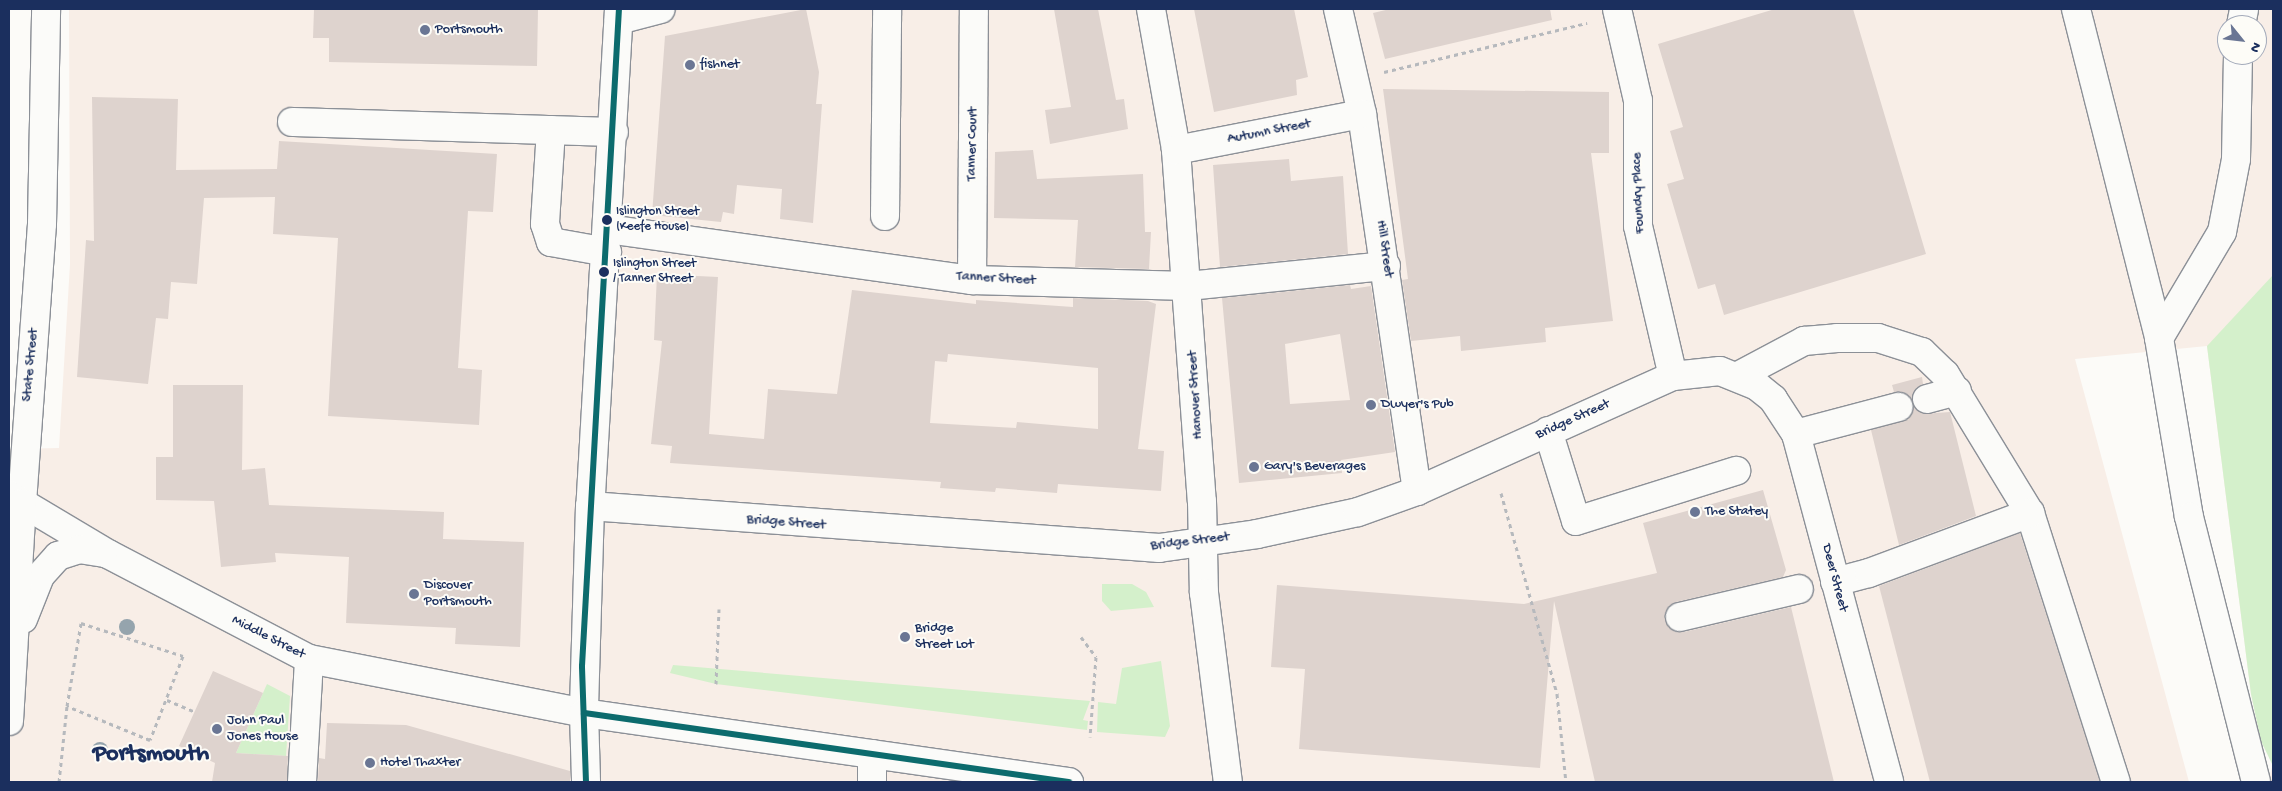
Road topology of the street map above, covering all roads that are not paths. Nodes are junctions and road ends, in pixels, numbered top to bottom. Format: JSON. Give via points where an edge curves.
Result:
{"nodes":[{"id":1,"x":46,"y":9,"type":"edge"},
{"id":2,"x":661,"y":9,"type":"edge"},
{"id":3,"x":887,"y":9,"type":"edge"},
{"id":4,"x":974,"y":9,"type":"edge"},
{"id":5,"x":1151,"y":9,"type":"edge"},
{"id":6,"x":1338,"y":9,"type":"edge"},
{"id":7,"x":2076,"y":9,"type":"edge"},
{"id":8,"x":1618,"y":12,"type":"edge"},
{"id":9,"x":619,"y":14,"type":"edge"},
{"id":10,"x":2238,"y":65,"type":"edge"},
{"id":11,"x":1362,"y":114,"type":"junction"},
{"id":12,"x":292,"y":122,"type":"dead end"},
{"id":13,"x":551,"y":130,"type":"junction"},
{"id":14,"x":614,"y":132,"type":"junction"},
{"id":15,"x":1176,"y":150,"type":"junction"},
{"id":16,"x":885,"y":216,"type":"dead end"},
{"id":17,"x":608,"y":241,"type":"junction"},
{"id":18,"x":1386,"y":266,"type":"junction"},
{"id":19,"x":972,"y":280,"type":"junction"},
{"id":20,"x":1188,"y":286,"type":"junction"},
{"id":21,"x":2159,"y":338,"type":"junction"},
{"id":22,"x":1673,"y":376,"type":"junction"},
{"id":23,"x":1748,"y":381,"type":"junction"},
{"id":24,"x":1957,"y":391,"type":"junction"},
{"id":25,"x":1927,"y":399,"type":"dead end"},
{"id":26,"x":1898,"y":407,"type":"dead end"},
{"id":27,"x":1548,"y":431,"type":"junction"},
{"id":28,"x":1796,"y":434,"type":"junction"},
{"id":29,"x":1736,"y":471,"type":"dead end"},
{"id":30,"x":1417,"y":491,"type":"junction"},
{"id":31,"x":15,"y":499,"type":"edge"},
{"id":32,"x":590,"y":506,"type":"junction"},
{"id":33,"x":2030,"y":513,"type":"junction"},
{"id":34,"x":1203,"y":542,"type":"junction"},
{"id":35,"x":108,"y":554,"type":"junction"},
{"id":36,"x":1835,"y":582,"type":"junction"},
{"id":37,"x":1799,"y":589,"type":"dead end"},
{"id":38,"x":1680,"y":617,"type":"dead end"},
{"id":39,"x":13,"y":646,"type":"junction"},
{"id":40,"x":309,"y":659,"type":"junction"},
{"id":41,"x":584,"y":713,"type":"junction"},
{"id":42,"x":9,"y":721,"type":"edge"},
{"id":43,"x":872,"y":754,"type":"junction"},
{"id":44,"x":971,"y":775,"type":"edge"},
{"id":45,"x":302,"y":782,"type":"edge"},
{"id":46,"x":586,"y":782,"type":"edge"},
{"id":47,"x":872,"y":782,"type":"edge"},
{"id":48,"x":1069,"y":782,"type":"edge"},
{"id":49,"x":1228,"y":782,"type":"edge"},
{"id":50,"x":1888,"y":782,"type":"edge"},
{"id":51,"x":2116,"y":782,"type":"edge"},
{"id":52,"x":2256,"y":782,"type":"edge"}],
"edges":[{"from":1,"to":31,"type":"street","name":"State Street","via":[[42,224]]},
{"from":2,"to":9,"type":"street"},
{"from":3,"to":16,"type":"street"},
{"from":4,"to":19,"type":"street","name":"Tanner Court"},
{"from":5,"to":15,"type":"street","name":"Hanover Street"},
{"from":6,"to":11,"type":"street","name":"Hill Street"},
{"from":7,"to":21,"type":"street"},
{"from":8,"to":22,"type":"street","name":"Foundry Place","via":[[1638,101],[1638,226]]},
{"from":9,"to":14,"type":"street"},
{"from":10,"to":21,"type":"street","via":[[2236,159],[2222,232]]},
{"from":11,"to":15,"type":"street","name":"Autumn Street"},
{"from":11,"to":18,"type":"street","name":"Hill Street"},
{"from":12,"to":13,"type":"street"},
{"from":13,"to":14,"type":"street"},
{"from":13,"to":17,"type":"street","name":"Tanner Street","via":[[545,224],[551,242]]},
{"from":14,"to":17,"type":"street"},
{"from":15,"to":20,"type":"street","name":"Hanover Street"},
{"from":17,"to":19,"type":"street","name":"Tanner Street"},
{"from":17,"to":32,"type":"street"},
{"from":18,"to":20,"type":"street","name":"Tanner Street"},
{"from":18,"to":30,"type":"street","name":"Hill Street"},
{"from":19,"to":20,"type":"street","name":"Tanner Street"},
{"from":20,"to":34,"type":"street","name":"Hanover Street"},
{"from":21,"to":52,"type":"street","via":[[2189,517]]},
{"from":22,"to":23,"type":"street","name":"Bridge Street","via":[[1700,370]]},
{"from":22,"to":27,"type":"street","name":"Bridge Street"},
{"from":23,"to":24,"type":"street","via":[[1804,341],[1878,338],[1922,352]]},
{"from":23,"to":28,"type":"street","name":"Deer Street","via":[[1774,399]]},
{"from":24,"to":25,"type":"street"},
{"from":24,"to":33,"type":"street"},
{"from":26,"to":28,"type":"street"},
{"from":27,"to":29,"type":"street","via":[[1576,521]]},
{"from":27,"to":30,"type":"street","name":"Bridge Street"},
{"from":28,"to":36,"type":"street","name":"Deer Street"},
{"from":30,"to":34,"type":"street","name":"Bridge Street","via":[[1358,512]]},
{"from":31,"to":35,"type":"street","name":"Middle Street"},
{"from":31,"to":39,"type":"street","name":"State Street"},
{"from":32,"to":34,"type":"street","name":"Bridge Street","via":[[1087,546],[1159,548]]},
{"from":32,"to":41,"type":"street"},
{"from":33,"to":36,"type":"street"},
{"from":33,"to":51,"type":"street"},
{"from":34,"to":49,"type":"street","name":"Hanover Street","via":[[1204,594]]},
{"from":35,"to":39,"type":"street","via":[[79,548],[58,556],[40,576]]},
{"from":35,"to":40,"type":"street","name":"Middle Street"},
{"from":36,"to":50,"type":"street","name":"Deer Street"},
{"from":37,"to":38,"type":"street"},
{"from":39,"to":42,"type":"street","name":"State Street"},
{"from":40,"to":41,"type":"street","name":"Middle Street"},
{"from":40,"to":45,"type":"street"},
{"from":41,"to":43,"type":"street","name":"Middle Street"},
{"from":41,"to":46,"type":"street"},
{"from":43,"to":44,"type":"street","name":"Middle Street"},
{"from":43,"to":47,"type":"street"},
{"from":44,"to":48,"type":"street","name":"Middle Street"}]}
